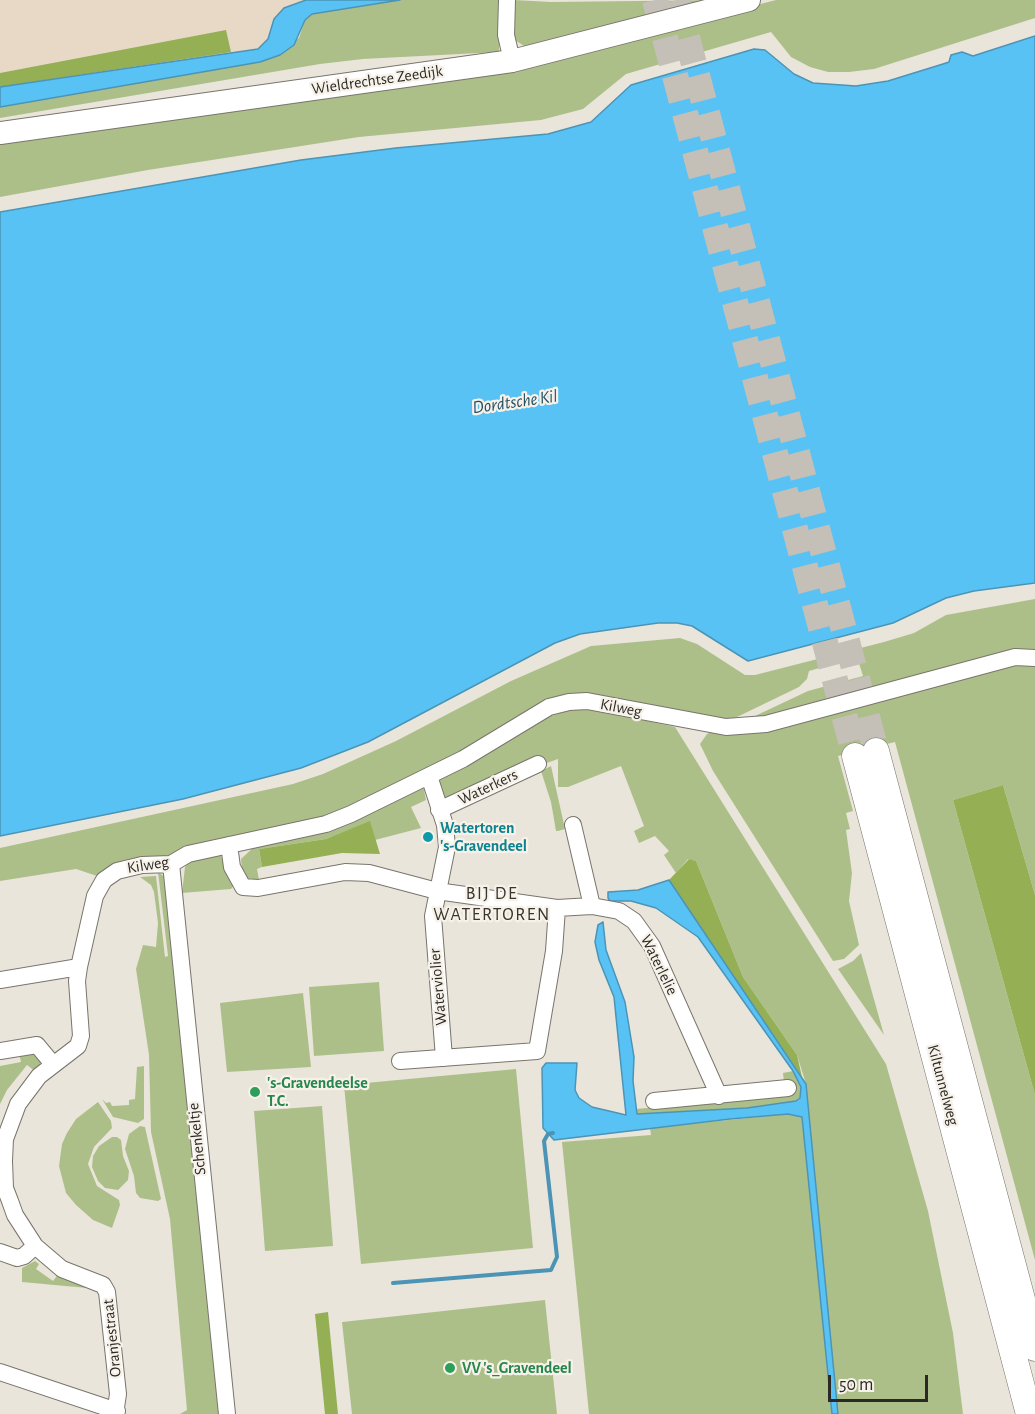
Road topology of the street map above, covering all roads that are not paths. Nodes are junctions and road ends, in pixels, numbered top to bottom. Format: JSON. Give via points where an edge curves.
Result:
{"nodes":[{"id":1,"x":507,"y":0,"type":"edge"},
{"id":2,"x":749,"y":0,"type":"edge"},
{"id":3,"x":512,"y":61,"type":"junction"},
{"id":4,"x":0,"y":133,"type":"edge"},
{"id":5,"x":1035,"y":658,"type":"edge"},
{"id":6,"x":538,"y":764,"type":"dead end"},
{"id":7,"x":429,"y":776,"type":"junction"},
{"id":8,"x":439,"y":810,"type":"junction"},
{"id":9,"x":573,"y":825,"type":"dead end"},
{"id":10,"x":229,"y":845,"type":"junction"},
{"id":11,"x":171,"y":864,"type":"junction"},
{"id":12,"x":104,"y":880,"type":"joint"},
{"id":13,"x":437,"y":891,"type":"junction"},
{"id":14,"x":592,"y":906,"type":"junction"},
{"id":15,"x":557,"y":908,"type":"junction"},
{"id":16,"x":79,"y":968,"type":"junction"},
{"id":17,"x":0,"y":980,"type":"edge"},
{"id":18,"x":0,"y":1051,"type":"edge"},
{"id":19,"x":444,"y":1058,"type":"junction"},
{"id":20,"x":400,"y":1061,"type":"dead end"},
{"id":21,"x":52,"y":1063,"type":"junction"},
{"id":22,"x":788,"y":1088,"type":"dead end"},
{"id":23,"x":719,"y":1096,"type":"junction"},
{"id":24,"x":654,"y":1101,"type":"dead end"},
{"id":25,"x":35,"y":1246,"type":"junction"},
{"id":26,"x":0,"y":1252,"type":"edge"},
{"id":27,"x":1035,"y":1348,"type":"edge"},
{"id":28,"x":0,"y":1372,"type":"edge"},
{"id":29,"x":116,"y":1412,"type":"edge"},
{"id":30,"x":227,"y":1414,"type":"edge"},
{"id":31,"x":1029,"y":1414,"type":"edge"}],
"edges":[{"from":1,"to":3,"type":"street","via":[[506,35]]},
{"from":2,"to":3,"type":"street","name":"Wieldrechtse Zeedijk"},
{"from":3,"to":4,"type":"street","name":"Wieldrechtse Zeedijk"},
{"from":5,"to":7,"type":"street","name":"Kilweg","via":[[1015,657],[766,724],[726,728],[587,701],[569,702],[549,707]]},
{"from":6,"to":8,"type":"street","name":"Waterkers"},
{"from":7,"to":8,"type":"street","name":"Waterviolier"},
{"from":7,"to":10,"type":"street","name":"Kilweg","via":[[326,824]]},
{"from":8,"to":13,"type":"street","name":"Waterviolier","via":[[447,847]]},
{"from":9,"to":14,"type":"street"},
{"from":10,"to":11,"type":"street","name":"Kilweg","via":[[188,854]]},
{"from":10,"to":13,"type":"street","via":[[232,867],[243,887],[258,888],[345,872],[369,873]]},
{"from":11,"to":12,"type":"street","name":"Kilweg","via":[[125,869]]},
{"from":11,"to":30,"type":"street","name":"Schenkeltje"},
{"from":12,"to":16,"type":"street","name":"Oranjestraat","via":[[95,896]]},
{"from":13,"to":15,"type":"street","name":"Waterlelie"},
{"from":13,"to":19,"type":"street","name":"Waterviolier","via":[[433,916]]},
{"from":14,"to":15,"type":"street","name":"Waterlelie"},
{"from":14,"to":23,"type":"street","name":"Waterlelie","via":[[619,912],[643,930]]},
{"from":15,"to":19,"type":"street","via":[[537,1051]]},
{"from":16,"to":17,"type":"street"},
{"from":16,"to":21,"type":"street","name":"Oranjestraat","via":[[81,1036],[78,1046]]},
{"from":18,"to":21,"type":"street","via":[[37,1045]]},
{"from":19,"to":20,"type":"street"},
{"from":21,"to":25,"type":"street","name":"Oranjestraat","via":[[18,1104],[5,1144],[5,1188],[15,1215]]},
{"from":22,"to":23,"type":"street"},
{"from":23,"to":24,"type":"street"},
{"from":25,"to":26,"type":"street","via":[[17,1258]]},
{"from":25,"to":29,"type":"street","name":"Oranjestraat","via":[[62,1269],[103,1285],[108,1292],[118,1394]]},
{"from":27,"to":31,"type":"main road","name":"Kiltunnelweg","via":[[866,753]]},
{"from":28,"to":29,"type":"street"}]}
